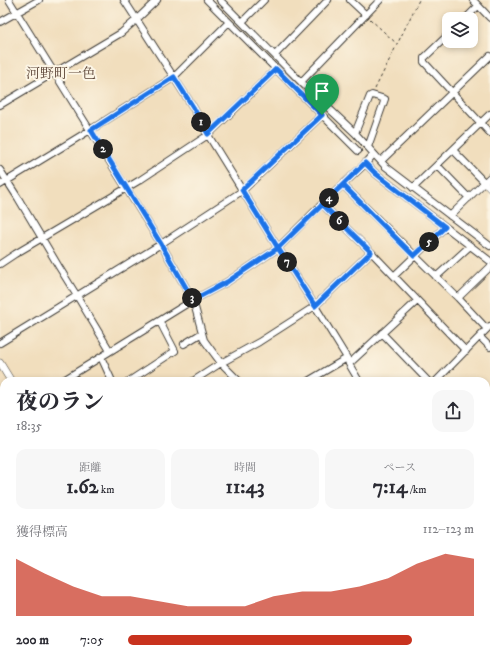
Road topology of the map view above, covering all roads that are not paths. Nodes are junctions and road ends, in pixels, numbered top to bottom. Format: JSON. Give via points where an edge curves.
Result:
{"nodes":[{"id":1,"x":9,"y":0,"type":"edge"},
{"id":2,"x":39,"y":0,"type":"edge"},
{"id":3,"x":124,"y":0,"type":"edge"},
{"id":4,"x":157,"y":0,"type":"edge"},
{"id":5,"x":207,"y":0,"type":"edge"},
{"id":6,"x":220,"y":0,"type":"edge"},
{"id":7,"x":264,"y":0,"type":"edge"},
{"id":8,"x":328,"y":0,"type":"edge"},
{"id":9,"x":350,"y":0,"type":"edge"},
{"id":10,"x":380,"y":0,"type":"edge"},
{"id":11,"x":473,"y":0,"type":"edge"},
{"id":12,"x":478,"y":6,"type":"junction"},
{"id":13,"x":17,"y":12,"type":"junction"},
{"id":14,"x":472,"y":12,"type":"edge"},
{"id":15,"x":366,"y":15,"type":"junction"},
{"id":16,"x":490,"y":18,"type":"edge"},
{"id":17,"x":136,"y":20,"type":"junction"},
{"id":18,"x":0,"y":22,"type":"edge"},
{"id":19,"x":229,"y":22,"type":"junction"},
{"id":20,"x":242,"y":22,"type":"junction"},
{"id":21,"x":442,"y":41,"type":"edge"},
{"id":22,"x":275,"y":55,"type":"junction"},
{"id":23,"x":490,"y":56,"type":"edge"},
{"id":24,"x":276,"y":69,"type":"junction"},
{"id":25,"x":54,"y":72,"type":"junction"},
{"id":26,"x":174,"y":77,"type":"junction"},
{"id":27,"x":301,"y":82,"type":"junction"},
{"id":28,"x":452,"y":92,"type":"junction"},
{"id":29,"x":0,"y":105,"type":"edge"},
{"id":30,"x":490,"y":114,"type":"edge"},
{"id":31,"x":322,"y":115,"type":"junction"},
{"id":32,"x":480,"y":123,"type":"junction"},
{"id":33,"x":91,"y":130,"type":"junction"},
{"id":34,"x":355,"y":133,"type":"junction"},
{"id":35,"x":490,"y":133,"type":"edge"},
{"id":36,"x":208,"y":134,"type":"junction"},
{"id":37,"x":368,"y":147,"type":"junction"},
{"id":38,"x":453,"y":150,"type":"junction"},
{"id":39,"x":358,"y":151,"type":"dead end"},
{"id":40,"x":374,"y":154,"type":"junction"},
{"id":41,"x":381,"y":161,"type":"junction"},
{"id":42,"x":365,"y":163,"type":"junction"},
{"id":43,"x":437,"y":166,"type":"junction"},
{"id":44,"x":0,"y":170,"type":"edge"},
{"id":45,"x":490,"y":177,"type":"edge"},
{"id":46,"x":8,"y":181,"type":"junction"},
{"id":47,"x":484,"y":182,"type":"junction"},
{"id":48,"x":0,"y":185,"type":"edge"},
{"id":49,"x":343,"y":185,"type":"junction"},
{"id":50,"x":127,"y":188,"type":"junction"},
{"id":51,"x":413,"y":188,"type":"junction"},
{"id":52,"x":490,"y":188,"type":"edge"},
{"id":53,"x":242,"y":190,"type":"junction"},
{"id":54,"x":469,"y":198,"type":"junction"},
{"id":55,"x":322,"y":204,"type":"junction"},
{"id":56,"x":450,"y":216,"type":"junction"},
{"id":57,"x":445,"y":227,"type":"junction"},
{"id":58,"x":42,"y":238,"type":"junction"},
{"id":59,"x":161,"y":244,"type":"junction"},
{"id":60,"x":470,"y":246,"type":"junction"},
{"id":61,"x":490,"y":246,"type":"edge"},
{"id":62,"x":278,"y":248,"type":"junction"},
{"id":63,"x":371,"y":252,"type":"junction"},
{"id":64,"x":414,"y":256,"type":"junction"},
{"id":65,"x":490,"y":261,"type":"edge"},
{"id":66,"x":0,"y":264,"type":"edge"},
{"id":67,"x":490,"y":267,"type":"edge"},
{"id":68,"x":394,"y":276,"type":"junction"},
{"id":69,"x":436,"y":277,"type":"junction"},
{"id":70,"x":77,"y":296,"type":"junction"},
{"id":71,"x":458,"y":298,"type":"junction"},
{"id":72,"x":193,"y":300,"type":"junction"},
{"id":73,"x":417,"y":300,"type":"junction"},
{"id":74,"x":315,"y":306,"type":"junction"},
{"id":75,"x":160,"y":322,"type":"junction"},
{"id":76,"x":488,"y":328,"type":"edge"},
{"id":77,"x":202,"y":333,"type":"junction"},
{"id":78,"x":382,"y":333,"type":"junction"},
{"id":79,"x":480,"y":337,"type":"junction"},
{"id":80,"x":0,"y":343,"type":"edge"},
{"id":81,"x":184,"y":344,"type":"dead end"},
{"id":82,"x":490,"y":347,"type":"edge"},
{"id":83,"x":110,"y":351,"type":"junction"},
{"id":84,"x":466,"y":351,"type":"junction"},
{"id":85,"x":101,"y":357,"type":"junction"},
{"id":86,"x":348,"y":361,"type":"junction"},
{"id":87,"x":0,"y":363,"type":"edge"},
{"id":88,"x":221,"y":363,"type":"junction"},
{"id":89,"x":9,"y":377,"type":"edge"},
{"id":90,"x":68,"y":377,"type":"edge"},
{"id":91,"x":110,"y":377,"type":"edge"},
{"id":92,"x":135,"y":377,"type":"edge"},
{"id":93,"x":199,"y":377,"type":"edge"},
{"id":94,"x":235,"y":377,"type":"edge"},
{"id":95,"x":316,"y":377,"type":"edge"},
{"id":96,"x":357,"y":377,"type":"edge"},
{"id":97,"x":424,"y":377,"type":"edge"},
{"id":98,"x":440,"y":377,"type":"edge"}],
"edges":[{"from":1,"to":13,"type":"street"},
{"from":2,"to":13,"type":"street"},
{"from":3,"to":17,"type":"street"},
{"from":4,"to":17,"type":"street"},
{"from":5,"to":19,"type":"street"},
{"from":6,"to":20,"type":"street"},
{"from":7,"to":20,"type":"street"},
{"from":8,"to":22,"type":"street"},
{"from":9,"to":15,"type":"street"},
{"from":10,"to":15,"type":"street"},
{"from":11,"to":12,"type":"street"},
{"from":12,"to":14,"type":"street"},
{"from":12,"to":16,"type":"street"},
{"from":13,"to":18,"type":"street"},
{"from":13,"to":25,"type":"street"},
{"from":15,"to":27,"type":"street"},
{"from":17,"to":25,"type":"street","via":[[120,33]]},
{"from":17,"to":26,"type":"street"},
{"from":19,"to":24,"type":"street"},
{"from":19,"to":26,"type":"street"},
{"from":20,"to":22,"type":"street"},
{"from":21,"to":28,"type":"street","via":[[424,58],[424,62]]},
{"from":22,"to":27,"type":"street"},
{"from":23,"to":28,"type":"street"},
{"from":24,"to":31,"type":"street"},
{"from":24,"to":36,"type":"street"},
{"from":25,"to":29,"type":"street"},
{"from":25,"to":33,"type":"street"},
{"from":26,"to":33,"type":"street"},
{"from":26,"to":36,"type":"street"},
{"from":27,"to":34,"type":"street"},
{"from":28,"to":32,"type":"street"},
{"from":28,"to":41,"type":"street"},
{"from":30,"to":32,"type":"street"},
{"from":31,"to":39,"type":"street"},
{"from":31,"to":53,"type":"street"},
{"from":32,"to":35,"type":"street"},
{"from":32,"to":38,"type":"street"},
{"from":33,"to":46,"type":"street"},
{"from":33,"to":50,"type":"street"},
{"from":34,"to":37,"type":"street"},
{"from":34,"to":37,"type":"street","via":[[370,96],[385,100]]},
{"from":36,"to":50,"type":"street"},
{"from":36,"to":53,"type":"street"},
{"from":37,"to":40,"type":"street"},
{"from":38,"to":43,"type":"street"},
{"from":38,"to":47,"type":"street"},
{"from":40,"to":41,"type":"street"},
{"from":40,"to":42,"type":"street"},
{"from":41,"to":51,"type":"street"},
{"from":42,"to":49,"type":"street"},
{"from":42,"to":57,"type":"street"},
{"from":43,"to":51,"type":"street"},
{"from":43,"to":54,"type":"street"},
{"from":44,"to":46,"type":"street"},
{"from":45,"to":47,"type":"street"},
{"from":46,"to":48,"type":"street"},
{"from":46,"to":58,"type":"street"},
{"from":47,"to":52,"type":"street"},
{"from":47,"to":54,"type":"street"},
{"from":49,"to":55,"type":"street"},
{"from":49,"to":64,"type":"street"},
{"from":50,"to":58,"type":"street"},
{"from":50,"to":59,"type":"street"},
{"from":51,"to":56,"type":"street"},
{"from":53,"to":59,"type":"street"},
{"from":53,"to":62,"type":"street"},
{"from":54,"to":56,"type":"street"},
{"from":55,"to":62,"type":"street"},
{"from":55,"to":63,"type":"street"},
{"from":56,"to":61,"type":"street"},
{"from":57,"to":60,"type":"street"},
{"from":57,"to":64,"type":"street"},
{"from":58,"to":66,"type":"street"},
{"from":58,"to":70,"type":"street"},
{"from":59,"to":70,"type":"street"},
{"from":59,"to":72,"type":"street"},
{"from":60,"to":65,"type":"street"},
{"from":60,"to":69,"type":"street"},
{"from":62,"to":72,"type":"street","via":[[227,282]]},
{"from":62,"to":74,"type":"street"},
{"from":63,"to":68,"type":"street"},
{"from":63,"to":74,"type":"street"},
{"from":64,"to":68,"type":"street"},
{"from":64,"to":69,"type":"street"},
{"from":67,"to":71,"type":"street"},
{"from":68,"to":73,"type":"street"},
{"from":69,"to":71,"type":"street"},
{"from":70,"to":80,"type":"street"},
{"from":70,"to":83,"type":"street"},
{"from":71,"to":76,"type":"street"},
{"from":72,"to":75,"type":"street"},
{"from":72,"to":77,"type":"street"},
{"from":73,"to":78,"type":"street"},
{"from":73,"to":84,"type":"street"},
{"from":74,"to":86,"type":"street"},
{"from":74,"to":88,"type":"street"},
{"from":75,"to":83,"type":"street"},
{"from":75,"to":92,"type":"street","via":[[175,351]]},
{"from":76,"to":79,"type":"street"},
{"from":77,"to":81,"type":"street"},
{"from":77,"to":88,"type":"street","via":[[204,340]]},
{"from":78,"to":86,"type":"street"},
{"from":78,"to":97,"type":"street"},
{"from":79,"to":82,"type":"street"},
{"from":79,"to":84,"type":"street"},
{"from":83,"to":85,"type":"street"},
{"from":84,"to":98,"type":"street"},
{"from":85,"to":90,"type":"street"},
{"from":85,"to":91,"type":"street"},
{"from":86,"to":95,"type":"street"},
{"from":86,"to":96,"type":"street"},
{"from":87,"to":89,"type":"street"},
{"from":88,"to":93,"type":"street"},
{"from":88,"to":94,"type":"street"}]}
